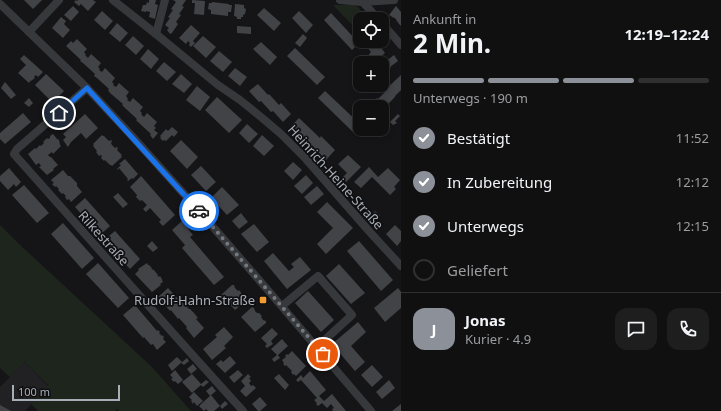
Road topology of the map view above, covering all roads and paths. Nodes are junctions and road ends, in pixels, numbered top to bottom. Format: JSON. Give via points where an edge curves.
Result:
{"nodes":[{"id":1,"x":59,"y":0,"type":"edge"},
{"id":2,"x":113,"y":0,"type":"edge"},
{"id":3,"x":165,"y":0,"type":"edge"},
{"id":4,"x":340,"y":0,"type":"edge"},
{"id":5,"x":394,"y":0,"type":"edge"},
{"id":6,"x":362,"y":1,"type":"edge"},
{"id":7,"x":0,"y":4,"type":"edge"},
{"id":8,"x":372,"y":12,"type":"edge"},
{"id":9,"x":29,"y":32,"type":"junction"},
{"id":10,"x":389,"y":32,"type":"edge"},
{"id":11,"x":156,"y":34,"type":"junction"},
{"id":12,"x":401,"y":45,"type":"edge"},
{"id":13,"x":87,"y":88,"type":"junction"},
{"id":14,"x":401,"y":266,"type":"edge"},
{"id":15,"x":282,"y":306,"type":"junction"},
{"id":16,"x":317,"y":347,"type":"junction"},
{"id":17,"x":243,"y":411,"type":"edge"},
{"id":18,"x":371,"y":411,"type":"edge"}],
"edges":[{"from":1,"to":9,"type":"street"},
{"from":2,"to":11,"type":"street","name":"Heinrich-Heine-Straße"},
{"from":3,"to":11,"type":"street"},
{"from":4,"to":6,"type":"street"},
{"from":5,"to":6,"type":"street"},
{"from":6,"to":8,"type":"street"},
{"from":7,"to":9,"type":"street"},
{"from":9,"to":13,"type":"street"},
{"from":10,"to":12,"type":"street"},
{"from":11,"to":14,"type":"street","name":"Heinrich-Heine-Straße","via":[[281,134]]},
{"from":13,"to":15,"type":"street"},
{"from":13,"to":17,"type":"street","name":"Rilkestraße","via":[[14,154]]},
{"from":15,"to":16,"type":"street"},
{"from":15,"to":16,"type":"street","via":[[318,276],[352,315]]},
{"from":16,"to":18,"type":"street"}]}
